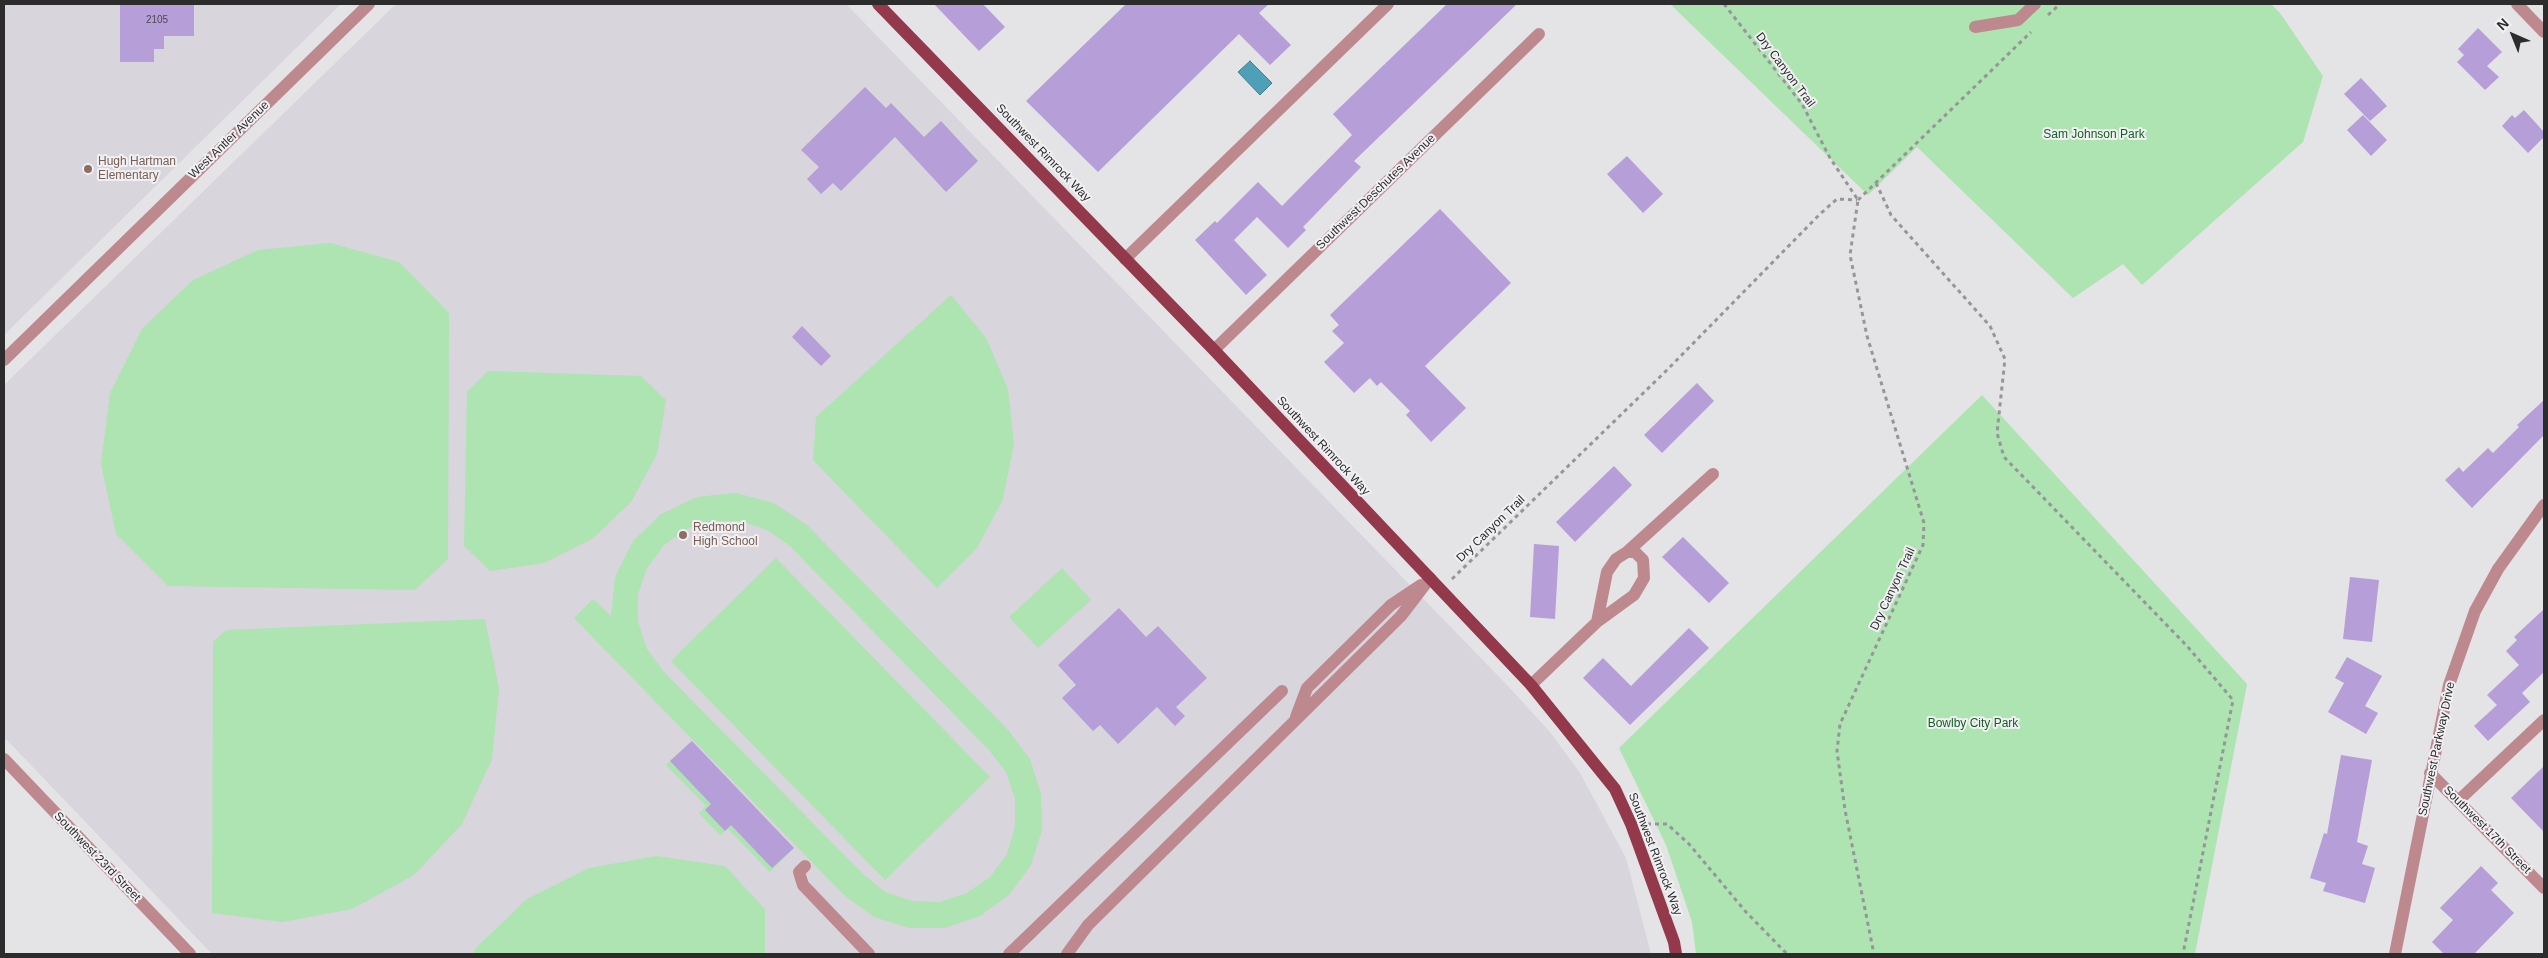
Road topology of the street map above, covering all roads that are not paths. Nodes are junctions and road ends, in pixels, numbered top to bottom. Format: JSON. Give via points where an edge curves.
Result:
{"nodes":[{"id":1,"x":369,"y":4,"type":"edge"},
{"id":2,"x":878,"y":4,"type":"edge"},
{"id":3,"x":1388,"y":4,"type":"edge"},
{"id":4,"x":2035,"y":4,"type":"edge"},
{"id":5,"x":2517,"y":4,"type":"edge"},
{"id":6,"x":1975,"y":27,"type":"dead end"},
{"id":7,"x":2544,"y":32,"type":"edge"},
{"id":8,"x":1538,"y":34,"type":"dead end"},
{"id":9,"x":1125,"y":258,"type":"junction"},
{"id":10,"x":1214,"y":350,"type":"junction"},
{"id":11,"x":4,"y":360,"type":"edge"},
{"id":12,"x":1713,"y":474,"type":"dead end"},
{"id":13,"x":2544,"y":505,"type":"edge"},
{"id":14,"x":1627,"y":552,"type":"junction"},
{"id":15,"x":1430,"y":578,"type":"junction"},
{"id":16,"x":1597,"y":622,"type":"junction"},
{"id":17,"x":1531,"y":685,"type":"junction"},
{"id":18,"x":1282,"y":691,"type":"dead end"},
{"id":19,"x":2544,"y":720,"type":"edge"},
{"id":20,"x":4,"y":759,"type":"edge"},
{"id":21,"x":2430,"y":773,"type":"junction"},
{"id":22,"x":2458,"y":801,"type":"junction"},
{"id":23,"x":805,"y":866,"type":"dead end"},
{"id":24,"x":2544,"y":888,"type":"edge"},
{"id":25,"x":190,"y":954,"type":"edge"},
{"id":26,"x":869,"y":954,"type":"edge"},
{"id":27,"x":1009,"y":954,"type":"edge"},
{"id":28,"x":1068,"y":954,"type":"edge"},
{"id":29,"x":1676,"y":954,"type":"edge"},
{"id":30,"x":2395,"y":954,"type":"edge"}],
"edges":[{"from":1,"to":11,"type":"street","name":"West Antler Avenue"},
{"from":2,"to":9,"type":"main road","name":"Southwest Rimrock Way"},
{"from":3,"to":9,"type":"street"},
{"from":4,"to":6,"type":"street","via":[[2018,20]]},
{"from":5,"to":7,"type":"street"},
{"from":8,"to":10,"type":"street","name":"Southwest Deschutes Avenue"},
{"from":9,"to":10,"type":"main road","name":"Southwest Rimrock Way"},
{"from":10,"to":15,"type":"main road","name":"Southwest Rimrock Way"},
{"from":12,"to":14,"type":"street"},
{"from":13,"to":21,"type":"street","name":"Southwest Parkway Drive","via":[[2498,569],[2476,611],[2449,685]]},
{"from":14,"to":16,"type":"street","via":[[1616,559],[1607,572]]},
{"from":14,"to":16,"type":"street","via":[[1634,552],[1643,560],[1644,578],[1634,595]]},
{"from":15,"to":17,"type":"main road","name":"Southwest Rimrock Way"},
{"from":15,"to":28,"type":"street","via":[[1402,616],[1088,925]]},
{"from":16,"to":17,"type":"street"},
{"from":17,"to":29,"type":"main road","name":"Southwest Rimrock Way","via":[[1615,789],[1631,824]]},
{"from":18,"to":27,"type":"street"},
{"from":19,"to":22,"type":"street"},
{"from":20,"to":25,"type":"street","name":"Southwest 23rd Street"},
{"from":21,"to":22,"type":"street","name":"Southwest 17th Street"},
{"from":21,"to":30,"type":"street","name":"Southwest Parkway Drive"},
{"from":22,"to":24,"type":"street","name":"Southwest 17th Street"},
{"from":23,"to":26,"type":"street","via":[[799,872],[803,885]]}]}
